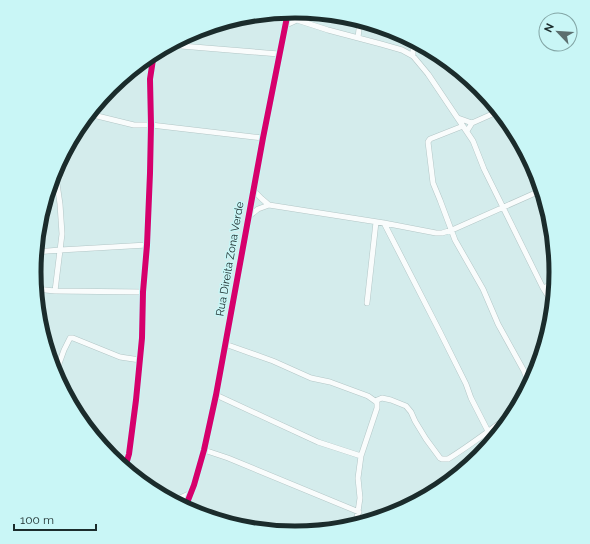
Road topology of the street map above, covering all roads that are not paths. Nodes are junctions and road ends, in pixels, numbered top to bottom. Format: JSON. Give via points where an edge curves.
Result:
{"nodes":[{"id":1,"x":286,"y":19,"type":"edge"},
{"id":2,"x":297,"y":20,"type":"joint"},
{"id":3,"x":284,"y":26,"type":"junction"},
{"id":4,"x":359,"y":27,"type":"edge"},
{"id":5,"x":358,"y":38,"type":"junction"},
{"id":6,"x":180,"y":46,"type":"edge"},
{"id":7,"x":413,"y":47,"type":"edge"},
{"id":8,"x":279,"y":54,"type":"junction"},
{"id":9,"x":413,"y":56,"type":"junction"},
{"id":10,"x":152,"y":63,"type":"edge"},
{"id":11,"x":494,"y":113,"type":"edge"},
{"id":12,"x":95,"y":115,"type":"edge"},
{"id":13,"x":457,"y":118,"type":"junction"},
{"id":14,"x":472,"y":123,"type":"junction"},
{"id":15,"x":151,"y":125,"type":"junction"},
{"id":16,"x":463,"y":126,"type":"junction"},
{"id":17,"x":467,"y":132,"type":"junction"},
{"id":18,"x":263,"y":138,"type":"junction"},
{"id":19,"x":57,"y":183,"type":"edge"},
{"id":20,"x":253,"y":190,"type":"junction"},
{"id":21,"x":537,"y":192,"type":"edge"},
{"id":22,"x":269,"y":205,"type":"junction"},
{"id":23,"x":503,"y":208,"type":"junction"},
{"id":24,"x":248,"y":218,"type":"junction"},
{"id":25,"x":376,"y":222,"type":"junction"},
{"id":26,"x":384,"y":223,"type":"junction"},
{"id":27,"x":452,"y":230,"type":"junction"},
{"id":28,"x":442,"y":233,"type":"junction"},
{"id":29,"x":455,"y":240,"type":"junction"},
{"id":30,"x":147,"y":245,"type":"junction"},
{"id":31,"x":60,"y":250,"type":"junction"},
{"id":32,"x":42,"y":251,"type":"edge"},
{"id":33,"x":548,"y":286,"type":"edge"},
{"id":34,"x":544,"y":288,"type":"junction"},
{"id":35,"x":42,"y":290,"type":"edge"},
{"id":36,"x":55,"y":291,"type":"junction"},
{"id":37,"x":143,"y":292,"type":"junction"},
{"id":38,"x":548,"y":294,"type":"edge"},
{"id":39,"x":367,"y":303,"type":"dead end"},
{"id":40,"x":225,"y":344,"type":"junction"},
{"id":41,"x":140,"y":360,"type":"junction"},
{"id":42,"x":59,"y":366,"type":"edge"},
{"id":43,"x":526,"y":377,"type":"edge"},
{"id":44,"x":216,"y":395,"type":"junction"},
{"id":45,"x":375,"y":400,"type":"junction"},
{"id":46,"x":500,"y":423,"type":"edge"},
{"id":47,"x":488,"y":431,"type":"junction"},
{"id":48,"x":490,"y":435,"type":"edge"},
{"id":49,"x":204,"y":450,"type":"junction"},
{"id":50,"x":361,"y":456,"type":"junction"},
{"id":51,"x":127,"y":462,"type":"edge"},
{"id":52,"x":191,"y":493,"type":"junction"},
{"id":53,"x":179,"y":498,"type":"edge"},
{"id":54,"x":187,"y":502,"type":"edge"},
{"id":55,"x":359,"y":512,"type":"junction"},
{"id":56,"x":358,"y":518,"type":"edge"}],
"edges":[{"from":1,"to":3,"type":"street","name":"Rua Direita Zona Verde"},
{"from":2,"to":3,"type":"street"},
{"from":2,"to":5,"type":"street"},
{"from":3,"to":8,"type":"street","name":"Rua Direita Zona Verde"},
{"from":4,"to":5,"type":"street"},
{"from":5,"to":9,"type":"street","via":[[402,50]]},
{"from":6,"to":8,"type":"street"},
{"from":7,"to":9,"type":"street"},
{"from":8,"to":18,"type":"street","name":"Rua Direita Zona Verde"},
{"from":9,"to":13,"type":"street"},
{"from":10,"to":15,"type":"street"},
{"from":11,"to":14,"type":"street"},
{"from":12,"to":15,"type":"street","via":[[134,125]]},
{"from":13,"to":14,"type":"street"},
{"from":13,"to":16,"type":"street"},
{"from":14,"to":17,"type":"street"},
{"from":15,"to":18,"type":"street"},
{"from":15,"to":30,"type":"street"},
{"from":16,"to":17,"type":"street"},
{"from":16,"to":27,"type":"street","via":[[428,142],[433,183]]},
{"from":17,"to":23,"type":"street"},
{"from":18,"to":20,"type":"street","name":"Rua Direita Zona Verde"},
{"from":19,"to":31,"type":"street","via":[[62,234]]},
{"from":20,"to":22,"type":"street"},
{"from":20,"to":24,"type":"street","name":"Rua Direita Zona Verde"},
{"from":21,"to":23,"type":"street"},
{"from":22,"to":24,"type":"street","via":[[258,209]]},
{"from":22,"to":25,"type":"street"},
{"from":23,"to":27,"type":"street"},
{"from":23,"to":34,"type":"street"},
{"from":24,"to":40,"type":"street","name":"Rua Direita Zona Verde"},
{"from":25,"to":26,"type":"street"},
{"from":25,"to":39,"type":"street"},
{"from":26,"to":28,"type":"street"},
{"from":26,"to":47,"type":"street"},
{"from":27,"to":28,"type":"street"},
{"from":27,"to":29,"type":"street"},
{"from":28,"to":29,"type":"street"},
{"from":29,"to":43,"type":"street","via":[[483,289]]},
{"from":30,"to":31,"type":"street"},
{"from":30,"to":37,"type":"street"},
{"from":31,"to":32,"type":"street"},
{"from":31,"to":36,"type":"street"},
{"from":33,"to":34,"type":"street"},
{"from":34,"to":38,"type":"street"},
{"from":35,"to":36,"type":"street"},
{"from":36,"to":37,"type":"street"},
{"from":37,"to":41,"type":"street"},
{"from":40,"to":44,"type":"street","name":"Rua Direita Zona Verde"},
{"from":40,"to":45,"type":"street"},
{"from":41,"to":42,"type":"street","via":[[120,357],[70,338]]},
{"from":41,"to":51,"type":"street"},
{"from":44,"to":49,"type":"street","name":"Rua Direita Zona Verde"},
{"from":44,"to":50,"type":"street","via":[[318,442]]},
{"from":45,"to":47,"type":"street","via":[[382,398],[406,406],[442,459],[448,459]]},
{"from":45,"to":50,"type":"street","via":[[377,408]]},
{"from":46,"to":47,"type":"street"},
{"from":47,"to":48,"type":"street"},
{"from":49,"to":52,"type":"street","name":"Rua Direita Zona Verde"},
{"from":49,"to":55,"type":"street"},
{"from":50,"to":55,"type":"street"},
{"from":52,"to":53,"type":"street"},
{"from":52,"to":54,"type":"street","name":"Rua Direita Zona Verde"},
{"from":55,"to":56,"type":"street"}]}
